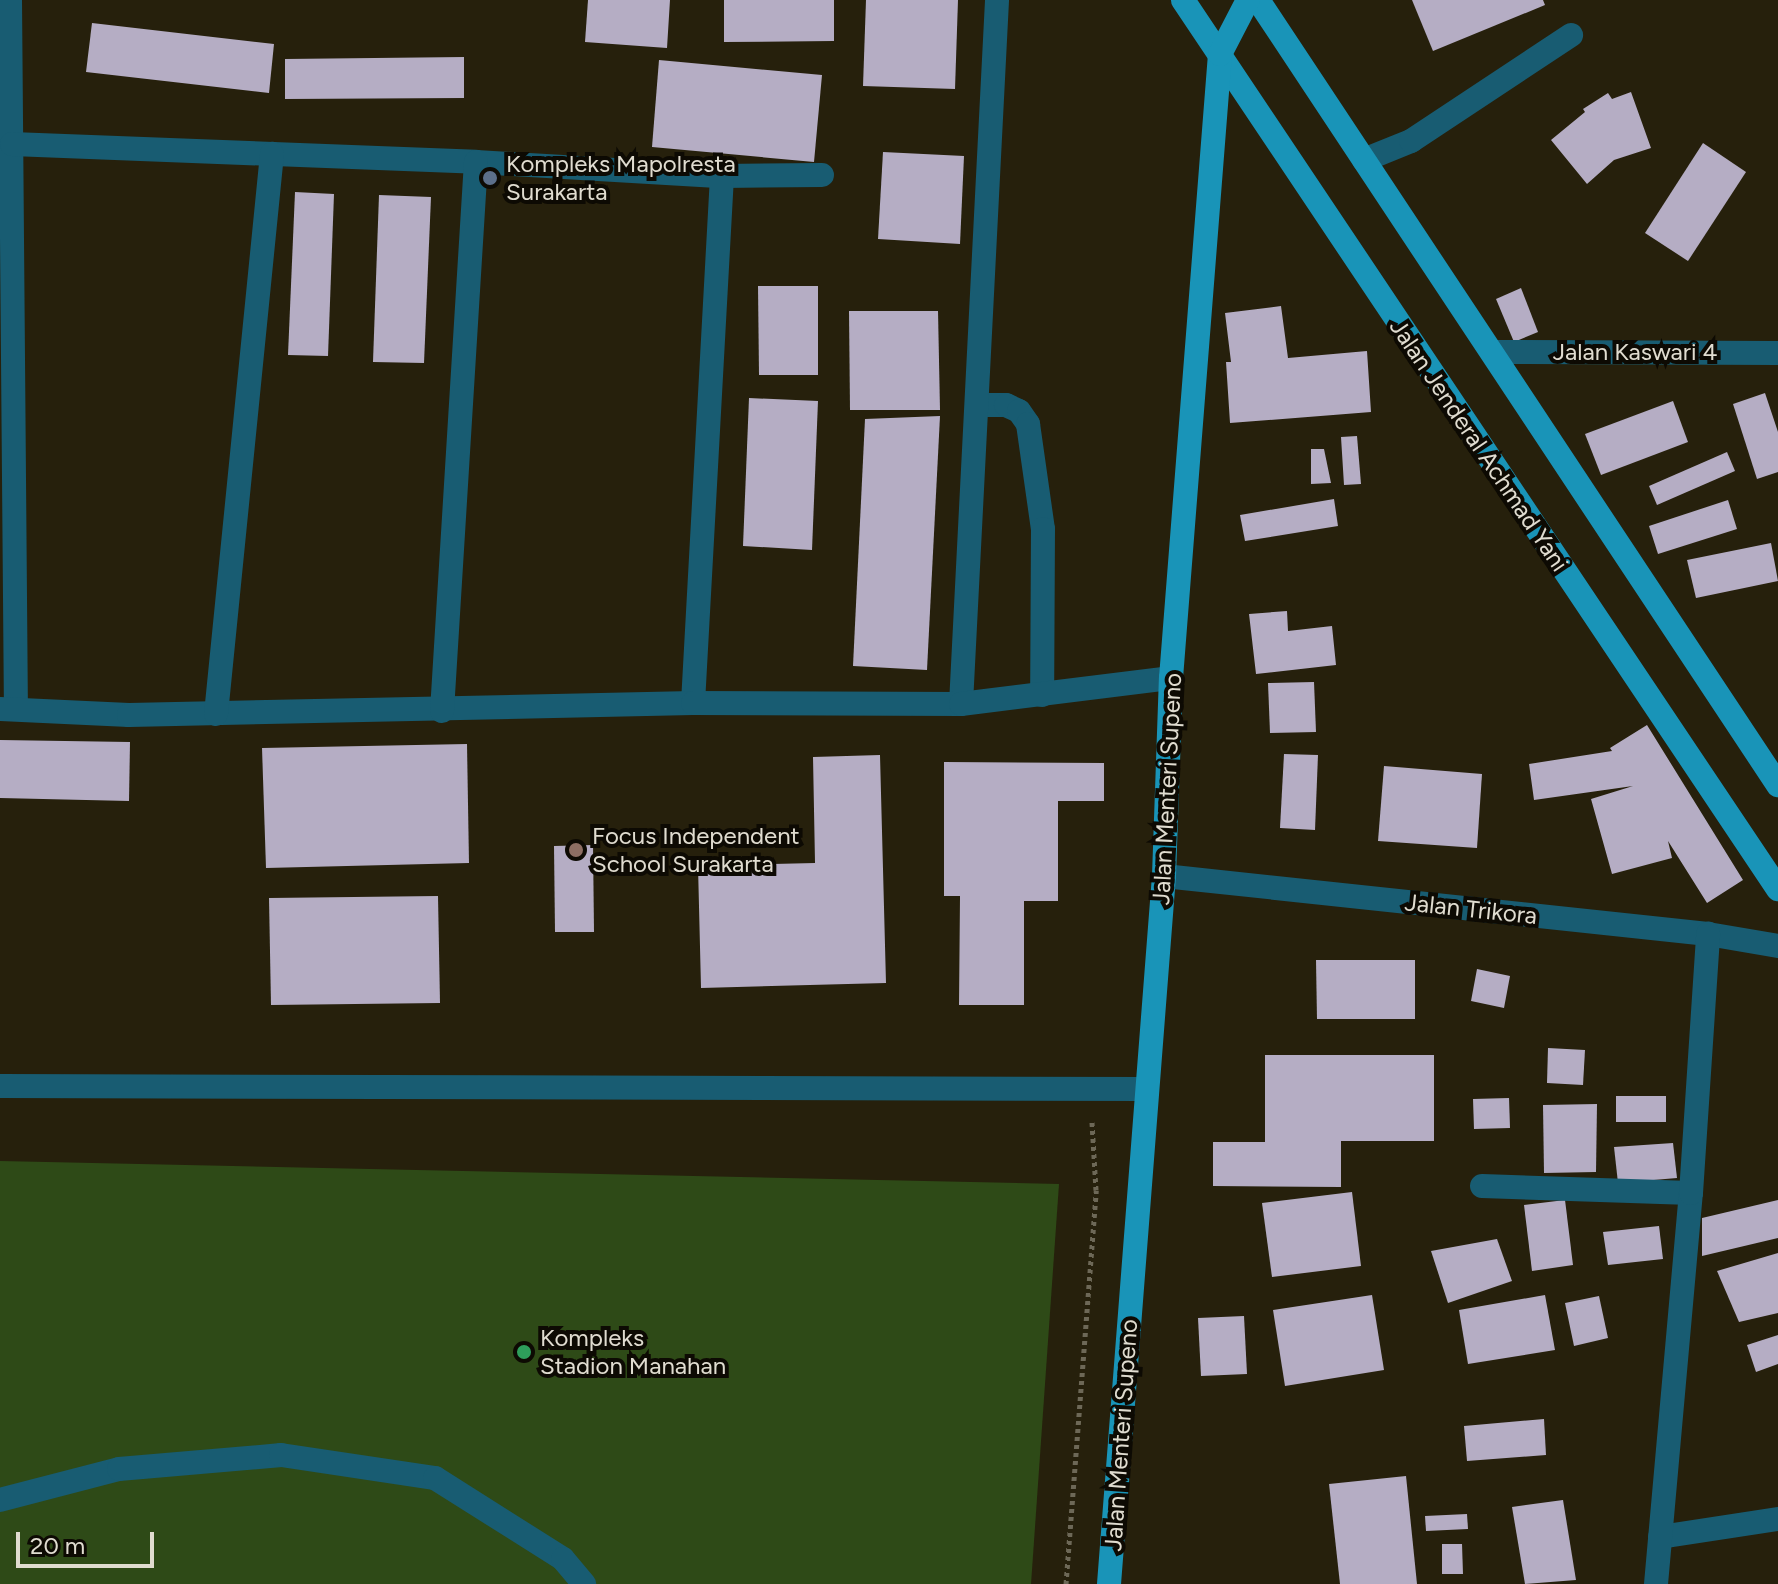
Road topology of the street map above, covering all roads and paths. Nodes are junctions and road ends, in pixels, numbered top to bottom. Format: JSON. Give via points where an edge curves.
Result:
{"nodes":[{"id":1,"x":10,"y":0,"type":"edge"},
{"id":2,"x":997,"y":0,"type":"edge"},
{"id":3,"x":1183,"y":0,"type":"edge"},
{"id":4,"x":1248,"y":0,"type":"edge"},
{"id":5,"x":1258,"y":0,"type":"edge"},
{"id":6,"x":1571,"y":35,"type":"dead end"},
{"id":7,"x":1220,"y":54,"type":"junction"},
{"id":8,"x":12,"y":144,"type":"junction"},
{"id":9,"x":272,"y":154,"type":"junction"},
{"id":10,"x":1364,"y":160,"type":"junction"},
{"id":11,"x":476,"y":162,"type":"junction"},
{"id":12,"x":822,"y":175,"type":"dead end"},
{"id":13,"x":722,"y":176,"type":"junction"},
{"id":14,"x":1492,"y":352,"type":"junction"},
{"id":15,"x":1778,"y":353,"type":"edge"},
{"id":16,"x":979,"y":405,"type":"junction"},
{"id":17,"x":1171,"y":678,"type":"junction"},
{"id":18,"x":1042,"y":695,"type":"junction"},
{"id":19,"x":693,"y":703,"type":"junction"},
{"id":20,"x":961,"y":704,"type":"junction"},
{"id":21,"x":8,"y":709,"type":"edge"},
{"id":22,"x":442,"y":711,"type":"junction"},
{"id":23,"x":216,"y":714,"type":"junction"},
{"id":24,"x":1778,"y":785,"type":"edge"},
{"id":25,"x":1164,"y":876,"type":"junction"},
{"id":26,"x":1778,"y":889,"type":"edge"},
{"id":27,"x":1708,"y":934,"type":"junction"},
{"id":28,"x":1778,"y":946,"type":"edge"},
{"id":29,"x":0,"y":1086,"type":"edge"},
{"id":30,"x":1147,"y":1089,"type":"junction"},
{"id":31,"x":1090,"y":1090,"type":"junction"},
{"id":32,"x":1482,"y":1186,"type":"dead end"},
{"id":33,"x":1691,"y":1193,"type":"junction"},
{"id":34,"x":0,"y":1500,"type":"edge"},
{"id":35,"x":1778,"y":1519,"type":"edge"},
{"id":36,"x":1660,"y":1537,"type":"junction"},
{"id":37,"x":584,"y":1584,"type":"edge"},
{"id":38,"x":1066,"y":1584,"type":"edge"},
{"id":39,"x":1109,"y":1584,"type":"edge"},
{"id":40,"x":1656,"y":1584,"type":"edge"}],
"edges":[{"from":1,"to":8,"type":"street"},
{"from":2,"to":16,"type":"street"},
{"from":3,"to":7,"type":"main road","name":"Jalan Jenderal Achmad Yani"},
{"from":4,"to":7,"type":"main road","name":"Jalan Menteri Supeno"},
{"from":5,"to":10,"type":"main road"},
{"from":6,"to":10,"type":"street","via":[[1411,141]]},
{"from":7,"to":17,"type":"main road","name":"Jalan Menteri Supeno"},
{"from":7,"to":26,"type":"main road","name":"Jalan Jenderal Achmad Yani"},
{"from":8,"to":9,"type":"street"},
{"from":8,"to":21,"type":"street"},
{"from":9,"to":11,"type":"street"},
{"from":9,"to":23,"type":"street"},
{"from":10,"to":14,"type":"main road"},
{"from":11,"to":13,"type":"street"},
{"from":11,"to":22,"type":"street"},
{"from":12,"to":13,"type":"street"},
{"from":13,"to":19,"type":"street"},
{"from":14,"to":15,"type":"street","name":"Jalan Kaswari 4"},
{"from":14,"to":24,"type":"main road"},
{"from":16,"to":18,"type":"street","via":[[1006,405],[1028,424],[1043,529]]},
{"from":16,"to":20,"type":"street"},
{"from":17,"to":18,"type":"street"},
{"from":17,"to":25,"type":"main road","name":"Jalan Menteri Supeno"},
{"from":18,"to":20,"type":"street"},
{"from":19,"to":20,"type":"street"},
{"from":19,"to":22,"type":"street"},
{"from":21,"to":23,"type":"street"},
{"from":22,"to":23,"type":"street"},
{"from":25,"to":27,"type":"street","name":"Jalan Trikora"},
{"from":25,"to":30,"type":"main road","name":"Jalan Menteri Supeno"},
{"from":27,"to":28,"type":"street","name":"Jalan Trikora"},
{"from":27,"to":33,"type":"street"},
{"from":29,"to":31,"type":"street"},
{"from":30,"to":31,"type":"street"},
{"from":30,"to":39,"type":"main road","name":"Jalan Menteri Supeno"},
{"from":31,"to":38,"type":"path","via":[[1096,1190]]},
{"from":32,"to":33,"type":"street"},
{"from":33,"to":36,"type":"street"},
{"from":34,"to":37,"type":"street","via":[[119,1469],[281,1455],[435,1478],[563,1559]]},
{"from":35,"to":36,"type":"street"},
{"from":36,"to":40,"type":"street"}]}
